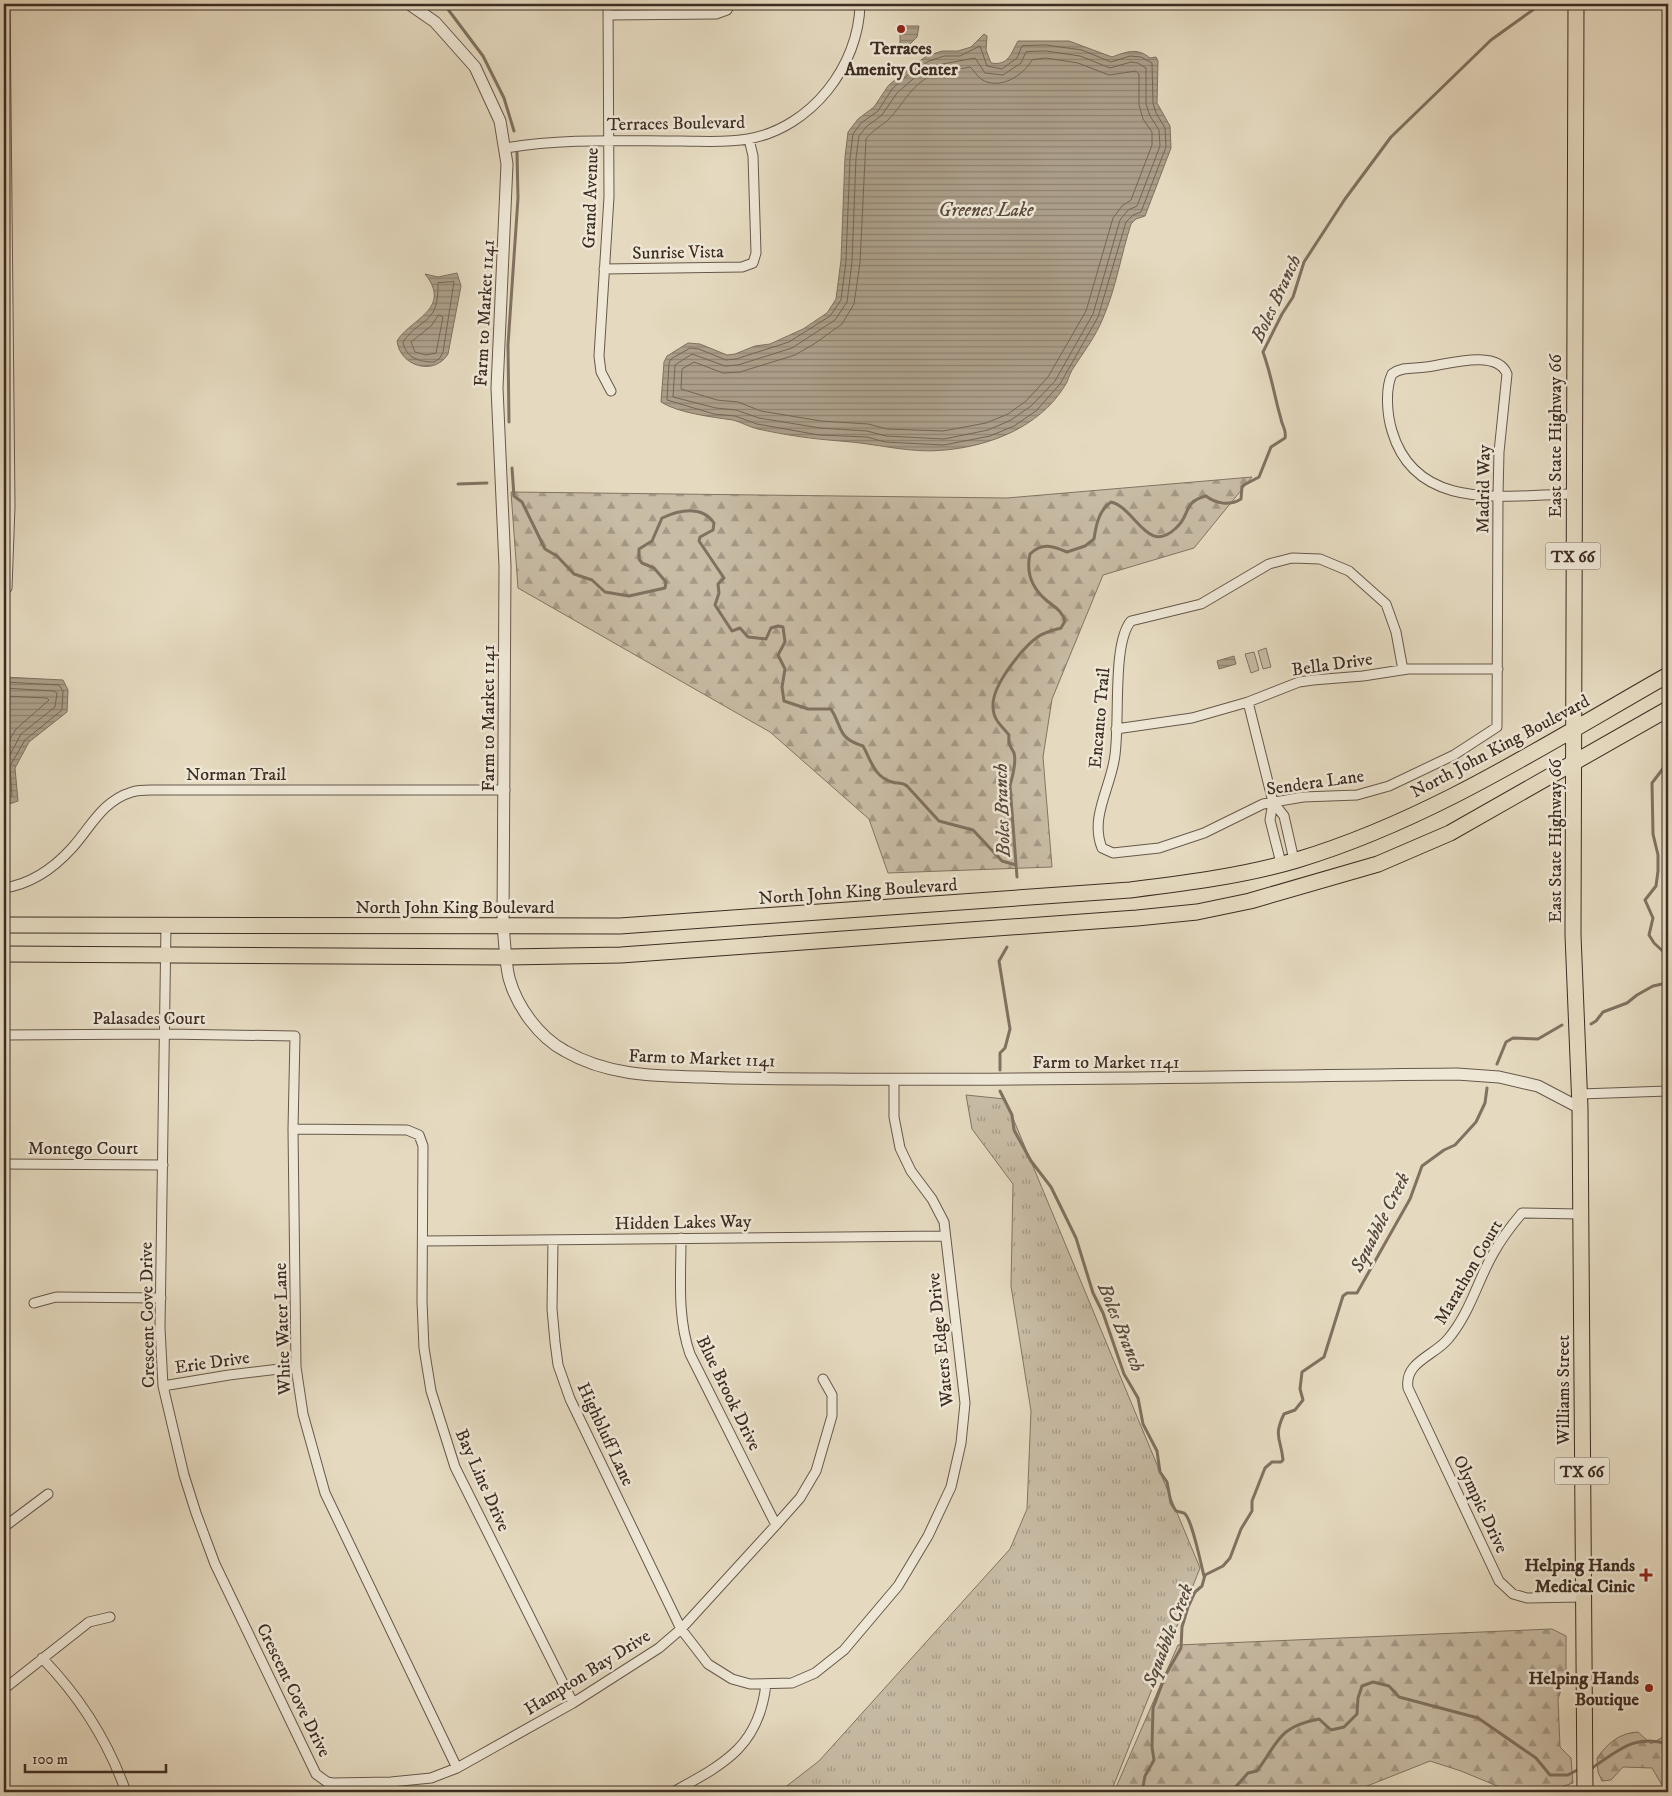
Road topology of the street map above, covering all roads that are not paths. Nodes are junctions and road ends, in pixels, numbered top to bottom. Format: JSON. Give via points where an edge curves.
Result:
{"nodes":[{"id":1,"x":5,"y":4,"type":"edge"},
{"id":2,"x":608,"y":4,"type":"edge"},
{"id":3,"x":860,"y":4,"type":"edge"},
{"id":4,"x":1576,"y":4,"type":"edge"},
{"id":5,"x":415,"y":6,"type":"edge"},
{"id":6,"x":729,"y":7,"type":"edge"},
{"id":7,"x":608,"y":15,"type":"junction"},
{"id":8,"x":749,"y":139,"type":"junction"},
{"id":9,"x":608,"y":141,"type":"junction"},
{"id":10,"x":506,"y":148,"type":"junction"},
{"id":11,"x":604,"y":269,"type":"junction"},
{"id":12,"x":610,"y":391,"type":"dead end"},
{"id":13,"x":1573,"y":494,"type":"junction"},
{"id":14,"x":1498,"y":495,"type":"junction"},
{"id":15,"x":7,"y":588,"type":"dead end"},
{"id":16,"x":1498,"y":669,"type":"junction"},
{"id":17,"x":1403,"y":670,"type":"junction"},
{"id":18,"x":1668,"y":675,"type":"edge"},
{"id":19,"x":1248,"y":702,"type":"junction"},
{"id":20,"x":1668,"y":709,"type":"edge"},
{"id":21,"x":1497,"y":727,"type":"joint"},
{"id":22,"x":1116,"y":729,"type":"junction"},
{"id":23,"x":1573,"y":729,"type":"junction"},
{"id":24,"x":1573,"y":763,"type":"junction"},
{"id":25,"x":505,"y":790,"type":"junction"},
{"id":26,"x":1272,"y":802,"type":"junction"},
{"id":27,"x":1102,"y":848,"type":"joint"},
{"id":28,"x":1287,"y":862,"type":"junction"},
{"id":29,"x":4,"y":888,"type":"edge"},
{"id":30,"x":1294,"y":888,"type":"junction"},
{"id":31,"x":930,"y":905,"type":"junction"},
{"id":32,"x":4,"y":925,"type":"edge"},
{"id":33,"x":166,"y":925,"type":"junction"},
{"id":34,"x":504,"y":926,"type":"junction"},
{"id":35,"x":931,"y":932,"type":"junction"},
{"id":36,"x":4,"y":954,"type":"edge"},
{"id":37,"x":166,"y":954,"type":"junction"},
{"id":38,"x":506,"y":957,"type":"junction"},
{"id":39,"x":165,"y":1034,"type":"junction"},
{"id":40,"x":4,"y":1035,"type":"edge"},
{"id":41,"x":295,"y":1036,"type":"joint"},
{"id":42,"x":894,"y":1080,"type":"junction"},
{"id":43,"x":1668,"y":1092,"type":"edge"},
{"id":44,"x":1580,"y":1101,"type":"junction"},
{"id":45,"x":293,"y":1129,"type":"junction"},
{"id":46,"x":4,"y":1164,"type":"edge"},
{"id":47,"x":163,"y":1165,"type":"junction"},
{"id":48,"x":1580,"y":1214,"type":"junction"},
{"id":49,"x":944,"y":1236,"type":"junction"},
{"id":50,"x":682,"y":1238,"type":"junction"},
{"id":51,"x":554,"y":1240,"type":"junction"},
{"id":52,"x":423,"y":1241,"type":"junction"},
{"id":53,"x":161,"y":1298,"type":"junction"},
{"id":54,"x":34,"y":1303,"type":"dead end"},
{"id":55,"x":296,"y":1367,"type":"junction"},
{"id":56,"x":823,"y":1379,"type":"dead end"},
{"id":57,"x":163,"y":1386,"type":"junction"},
{"id":58,"x":1408,"y":1388,"type":"joint"},
{"id":59,"x":48,"y":1494,"type":"dead end"},
{"id":60,"x":776,"y":1525,"type":"junction"},
{"id":61,"x":4,"y":1527,"type":"edge"},
{"id":62,"x":1582,"y":1596,"type":"junction"},
{"id":63,"x":110,"y":1617,"type":"dead end"},
{"id":64,"x":681,"y":1629,"type":"junction"},
{"id":65,"x":42,"y":1658,"type":"junction"},
{"id":66,"x":766,"y":1684,"type":"junction"},
{"id":67,"x":4,"y":1689,"type":"edge"},
{"id":68,"x":572,"y":1703,"type":"junction"},
{"id":69,"x":457,"y":1768,"type":"junction"},
{"id":70,"x":333,"y":1783,"type":"joint"},
{"id":71,"x":1584,"y":1789,"type":"edge"},
{"id":72,"x":126,"y":1792,"type":"edge"},
{"id":73,"x":673,"y":1792,"type":"edge"}],
"edges":[{"from":1,"to":15,"type":"street","via":[[10,506]]},
{"from":2,"to":7,"type":"street","name":"Grand Avenue"},
{"from":3,"to":8,"type":"street","name":"Terraces Boulevard","via":[[852,48],[828,90],[811,108],[793,120]]},
{"from":4,"to":13,"type":"main road","name":"East State Highway 66","number":"TX 66"},
{"from":5,"to":10,"type":"street","name":"Farm to Market 1141","via":[[435,22],[475,68],[500,121]]},
{"from":6,"to":7,"type":"street","via":[[716,14]]},
{"from":7,"to":9,"type":"street","name":"Grand Avenue"},
{"from":8,"to":9,"type":"street","name":"Terraces Boulevard"},
{"from":8,"to":11,"type":"street","name":"Sunrise Vista","via":[[754,156],[756,252],[752,263],[742,267]]},
{"from":9,"to":10,"type":"street","name":"Terraces Boulevard","via":[[544,142]]},
{"from":9,"to":11,"type":"street","name":"Grand Avenue","via":[[609,197]]},
{"from":10,"to":25,"type":"street","name":"Farm to Market 1141","via":[[507,200],[497,388],[505,566]]},
{"from":11,"to":12,"type":"street","name":"Grand Avenue","via":[[599,356],[601,372]]},
{"from":13,"to":14,"type":"street"},
{"from":13,"to":23,"type":"main road","name":"East State Highway 66","number":"TX 66"},
{"from":14,"to":14,"type":"street","name":"Madrid Way","via":[[1505,369],[1494,362],[1464,360],[1404,368],[1392,374],[1389,385],[1390,425],[1407,462],[1427,480],[1446,490]]},
{"from":14,"to":16,"type":"street","name":"Madrid Way"},
{"from":16,"to":17,"type":"street","name":"Bella Drive"},
{"from":16,"to":21,"type":"street","name":"Madrid Way"},
{"from":17,"to":19,"type":"street","name":"Bella Drive","via":[[1299,682]]},
{"from":17,"to":22,"type":"street","name":"Encanto Trail","via":[[1396,632],[1386,604],[1349,571],[1320,559],[1292,558],[1269,564],[1201,604],[1131,621],[1126,626],[1122,641]]},
{"from":18,"to":23,"type":"main road","name":"North John King Boulevard"},
{"from":19,"to":22,"type":"street","name":"Bella Drive","via":[[1192,718]]},
{"from":19,"to":26,"type":"street"},
{"from":20,"to":24,"type":"main road"},
{"from":21,"to":26,"type":"street","name":"Sendera Lane","via":[[1454,755],[1389,786],[1357,795],[1303,796]]},
{"from":22,"to":27,"type":"street","name":"Encanto Trail","via":[[1114,761],[1099,814],[1098,836]]},
{"from":23,"to":24,"type":"main road","name":"East State Highway 66","number":"TX 66"},
{"from":23,"to":28,"type":"main road","name":"North John King Boulevard","via":[[1511,766],[1430,807],[1355,840]]},
{"from":24,"to":30,"type":"main road","via":[[1450,833],[1378,864]]},
{"from":24,"to":44,"type":"main road","name":"East State Highway 66","number":"TX 66","via":[[1573,936]]},
{"from":25,"to":29,"type":"street","name":"Norman Trail","via":[[132,792],[110,803],[94,818],[72,848],[46,872]]},
{"from":25,"to":34,"type":"street","name":"Farm to Market 1141"},
{"from":26,"to":27,"type":"street","name":"Sendera Lane","via":[[1177,844],[1113,853]]},
{"from":26,"to":28,"type":"street","via":[[1270,820]]},
{"from":26,"to":28,"type":"street","via":[[1284,816]]},
{"from":28,"to":30,"type":"main road"},
{"from":28,"to":31,"type":"main road","name":"North John King Boulevard","via":[[1194,882],[1130,890]]},
{"from":30,"to":35,"type":"main road","via":[[1197,912]]},
{"from":31,"to":34,"type":"main road","name":"North John King Boulevard","via":[[620,926]]},
{"from":31,"to":35,"type":"main road"},
{"from":32,"to":33,"type":"main road","name":"North John King Boulevard"},
{"from":33,"to":34,"type":"main road","name":"North John King Boulevard"},
{"from":33,"to":37,"type":"street","name":"Crescent Cove Drive"},
{"from":34,"to":38,"type":"street","name":"Farm to Market 1141"},
{"from":35,"to":38,"type":"main road","via":[[621,955]]},
{"from":36,"to":37,"type":"main road"},
{"from":37,"to":38,"type":"main road"},
{"from":37,"to":39,"type":"street","name":"Crescent Cove Drive"},
{"from":38,"to":42,"type":"street","name":"Farm to Market 1141","via":[[510,980],[531,1021],[554,1044],[594,1065],[626,1074],[660,1076]]},
{"from":39,"to":40,"type":"street","name":"Palasades Court"},
{"from":39,"to":41,"type":"street","name":"Palasades Court"},
{"from":39,"to":47,"type":"street","name":"Crescent Cove Drive"},
{"from":41,"to":45,"type":"street","name":"White Water Lane"},
{"from":42,"to":44,"type":"street","name":"Farm to Market 1141","via":[[1457,1074],[1499,1077]]},
{"from":42,"to":49,"type":"street","name":"Waters Edge Drive","via":[[894,1117],[900,1148],[944,1222]]},
{"from":43,"to":44,"type":"street"},
{"from":44,"to":48,"type":"main road","name":"Williams Street","number":"TX 66"},
{"from":45,"to":52,"type":"street","name":"Bay Line Drive","via":[[408,1130],[419,1135],[424,1146]]},
{"from":45,"to":55,"type":"street","name":"White Water Lane"},
{"from":46,"to":47,"type":"street","name":"Montego Court"},
{"from":47,"to":53,"type":"street","name":"Crescent Cove Drive"},
{"from":48,"to":58,"type":"street","name":"Marathon Court","via":[[1522,1213],[1492,1255],[1459,1325],[1435,1352],[1409,1371]]},
{"from":48,"to":62,"type":"main road","name":"Williams Street","number":"TX 66"},
{"from":49,"to":50,"type":"street","name":"Hidden Lakes Way"},
{"from":49,"to":66,"type":"street","name":"Waters Edge Drive","via":[[965,1403],[961,1443],[951,1487],[928,1536],[898,1586],[844,1650],[815,1673],[792,1682]]},
{"from":50,"to":51,"type":"street","name":"Hidden Lakes Way"},
{"from":50,"to":60,"type":"street","name":"Blue Brook Drive","via":[[680,1316],[683,1334]]},
{"from":51,"to":52,"type":"street","name":"Hidden Lakes Way"},
{"from":51,"to":64,"type":"street","name":"Highbluff Lane","via":[[552,1309],[558,1365],[570,1399]]},
{"from":52,"to":68,"type":"street","name":"Bay Line Drive","via":[[424,1348],[442,1430],[455,1467]]},
{"from":53,"to":54,"type":"street","via":[[56,1297]]},
{"from":53,"to":57,"type":"street","name":"Crescent Cove Drive"},
{"from":55,"to":57,"type":"street","name":"Erie Drive"},
{"from":55,"to":69,"type":"street","name":"White Water Lane","via":[[303,1414],[325,1493]]},
{"from":56,"to":60,"type":"street","name":"Hampton Bay Drive","via":[[832,1395],[832,1416],[826,1445],[800,1498]]},
{"from":57,"to":70,"type":"street","name":"Crescent Cove Drive","via":[[184,1474],[214,1564],[316,1774]]},
{"from":58,"to":62,"type":"street","name":"Olympic Drive","via":[[1499,1581],[1513,1594],[1527,1598]]},
{"from":59,"to":61,"type":"street"},
{"from":60,"to":64,"type":"street","name":"Hampton Bay Drive"},
{"from":62,"to":71,"type":"main road","name":"Williams Street","number":"TX 66"},
{"from":63,"to":65,"type":"street","via":[[89,1622]]},
{"from":64,"to":66,"type":"street","name":"Waters Edge Drive","via":[[708,1664],[732,1679]]},
{"from":64,"to":68,"type":"street","name":"Hampton Bay Drive","via":[[659,1648]]},
{"from":65,"to":67,"type":"street"},
{"from":65,"to":72,"type":"street","via":[[70,1688],[93,1722]]},
{"from":66,"to":73,"type":"street","via":[[759,1718],[736,1753]]},
{"from":68,"to":69,"type":"street","name":"Hampton Bay Drive"},
{"from":69,"to":70,"type":"street","name":"Hampton Bay Drive","via":[[430,1778]]}]}
